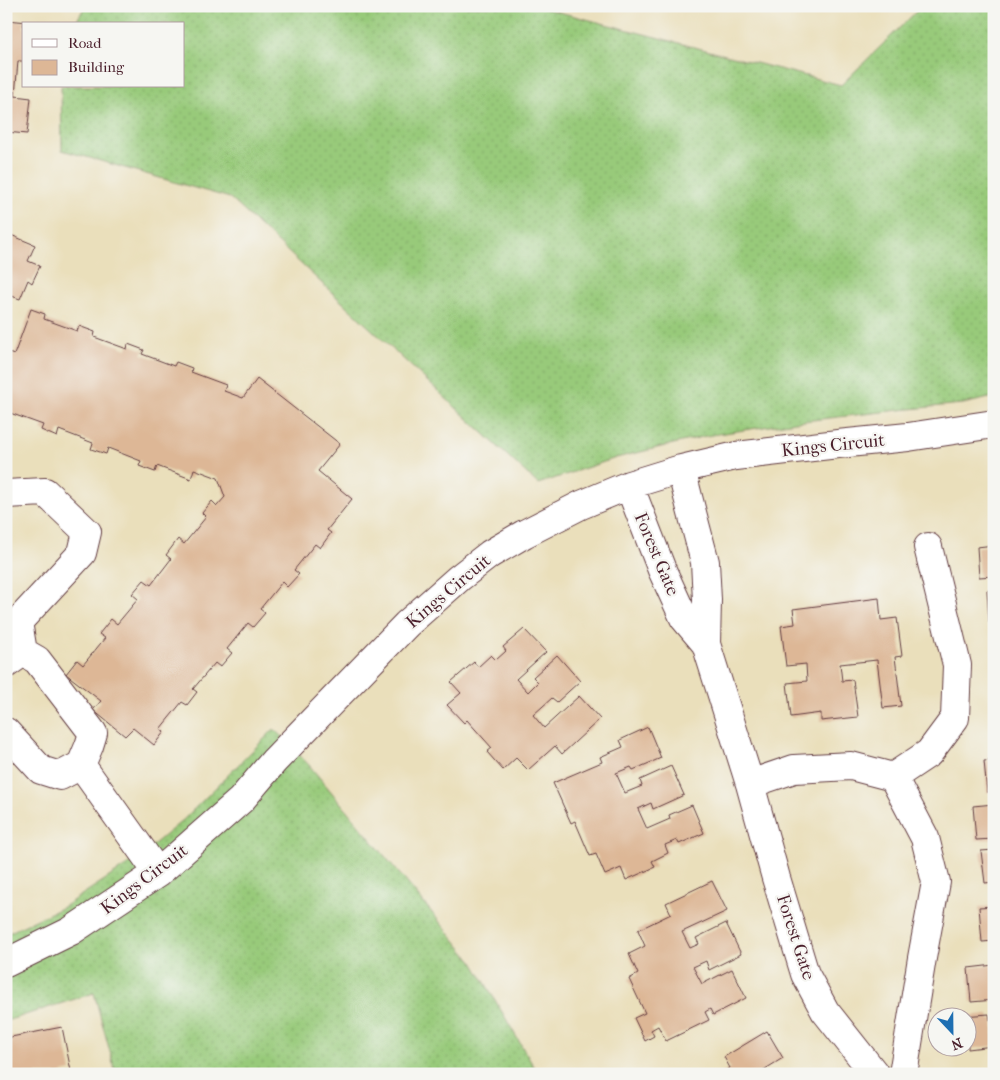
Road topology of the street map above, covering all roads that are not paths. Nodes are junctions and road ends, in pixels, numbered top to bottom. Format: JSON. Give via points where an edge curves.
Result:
{"nodes":[{"id":1,"x":994,"y":424,"type":"edge"},
{"id":2,"x":681,"y":469,"type":"junction"},
{"id":3,"x":629,"y":485,"type":"junction"},
{"id":4,"x":6,"y":494,"type":"edge"},
{"id":5,"x":928,"y":547,"type":"dead end"},
{"id":6,"x":706,"y":644,"type":"junction"},
{"id":7,"x":15,"y":658,"type":"edge"},
{"id":8,"x":6,"y":732,"type":"edge"},
{"id":9,"x":80,"y":765,"type":"junction"},
{"id":10,"x":893,"y":776,"type":"junction"},
{"id":11,"x":750,"y":784,"type":"junction"},
{"id":12,"x":158,"y":873,"type":"junction"},
{"id":13,"x":6,"y":963,"type":"edge"},
{"id":14,"x":875,"y":1074,"type":"edge"},
{"id":15,"x":903,"y":1074,"type":"edge"}],
"edges":[{"from":1,"to":2,"type":"street","name":"Kings Circuit","via":[[736,456]]},
{"from":2,"to":3,"type":"street","name":"Kings Circuit"},
{"from":2,"to":6,"type":"street","name":"Forest Gate","via":[[705,562]]},
{"from":3,"to":6,"type":"street","name":"Forest Gate","via":[[684,618]]},
{"from":3,"to":12,"type":"street","name":"Kings Circuit","via":[[581,504],[524,534],[459,578],[407,624],[274,761],[241,800]]},
{"from":4,"to":7,"type":"street","via":[[45,492],[87,532],[82,553],[18,622]]},
{"from":5,"to":10,"type":"street","via":[[957,665],[955,718],[929,753]]},
{"from":6,"to":11,"type":"street","name":"Forest Gate"},
{"from":7,"to":9,"type":"street","via":[[37,660],[93,733]]},
{"from":8,"to":9,"type":"street","via":[[41,770],[60,776]]},
{"from":9,"to":12,"type":"street"},
{"from":10,"to":11,"type":"street","via":[[851,766],[794,769]]},
{"from":10,"to":15,"type":"street","via":[[925,838],[936,882]]},
{"from":11,"to":14,"type":"street","name":"Forest Gate","via":[[805,974],[825,1011]]},
{"from":12,"to":13,"type":"street","name":"Kings Circuit","via":[[72,930]]}]}
